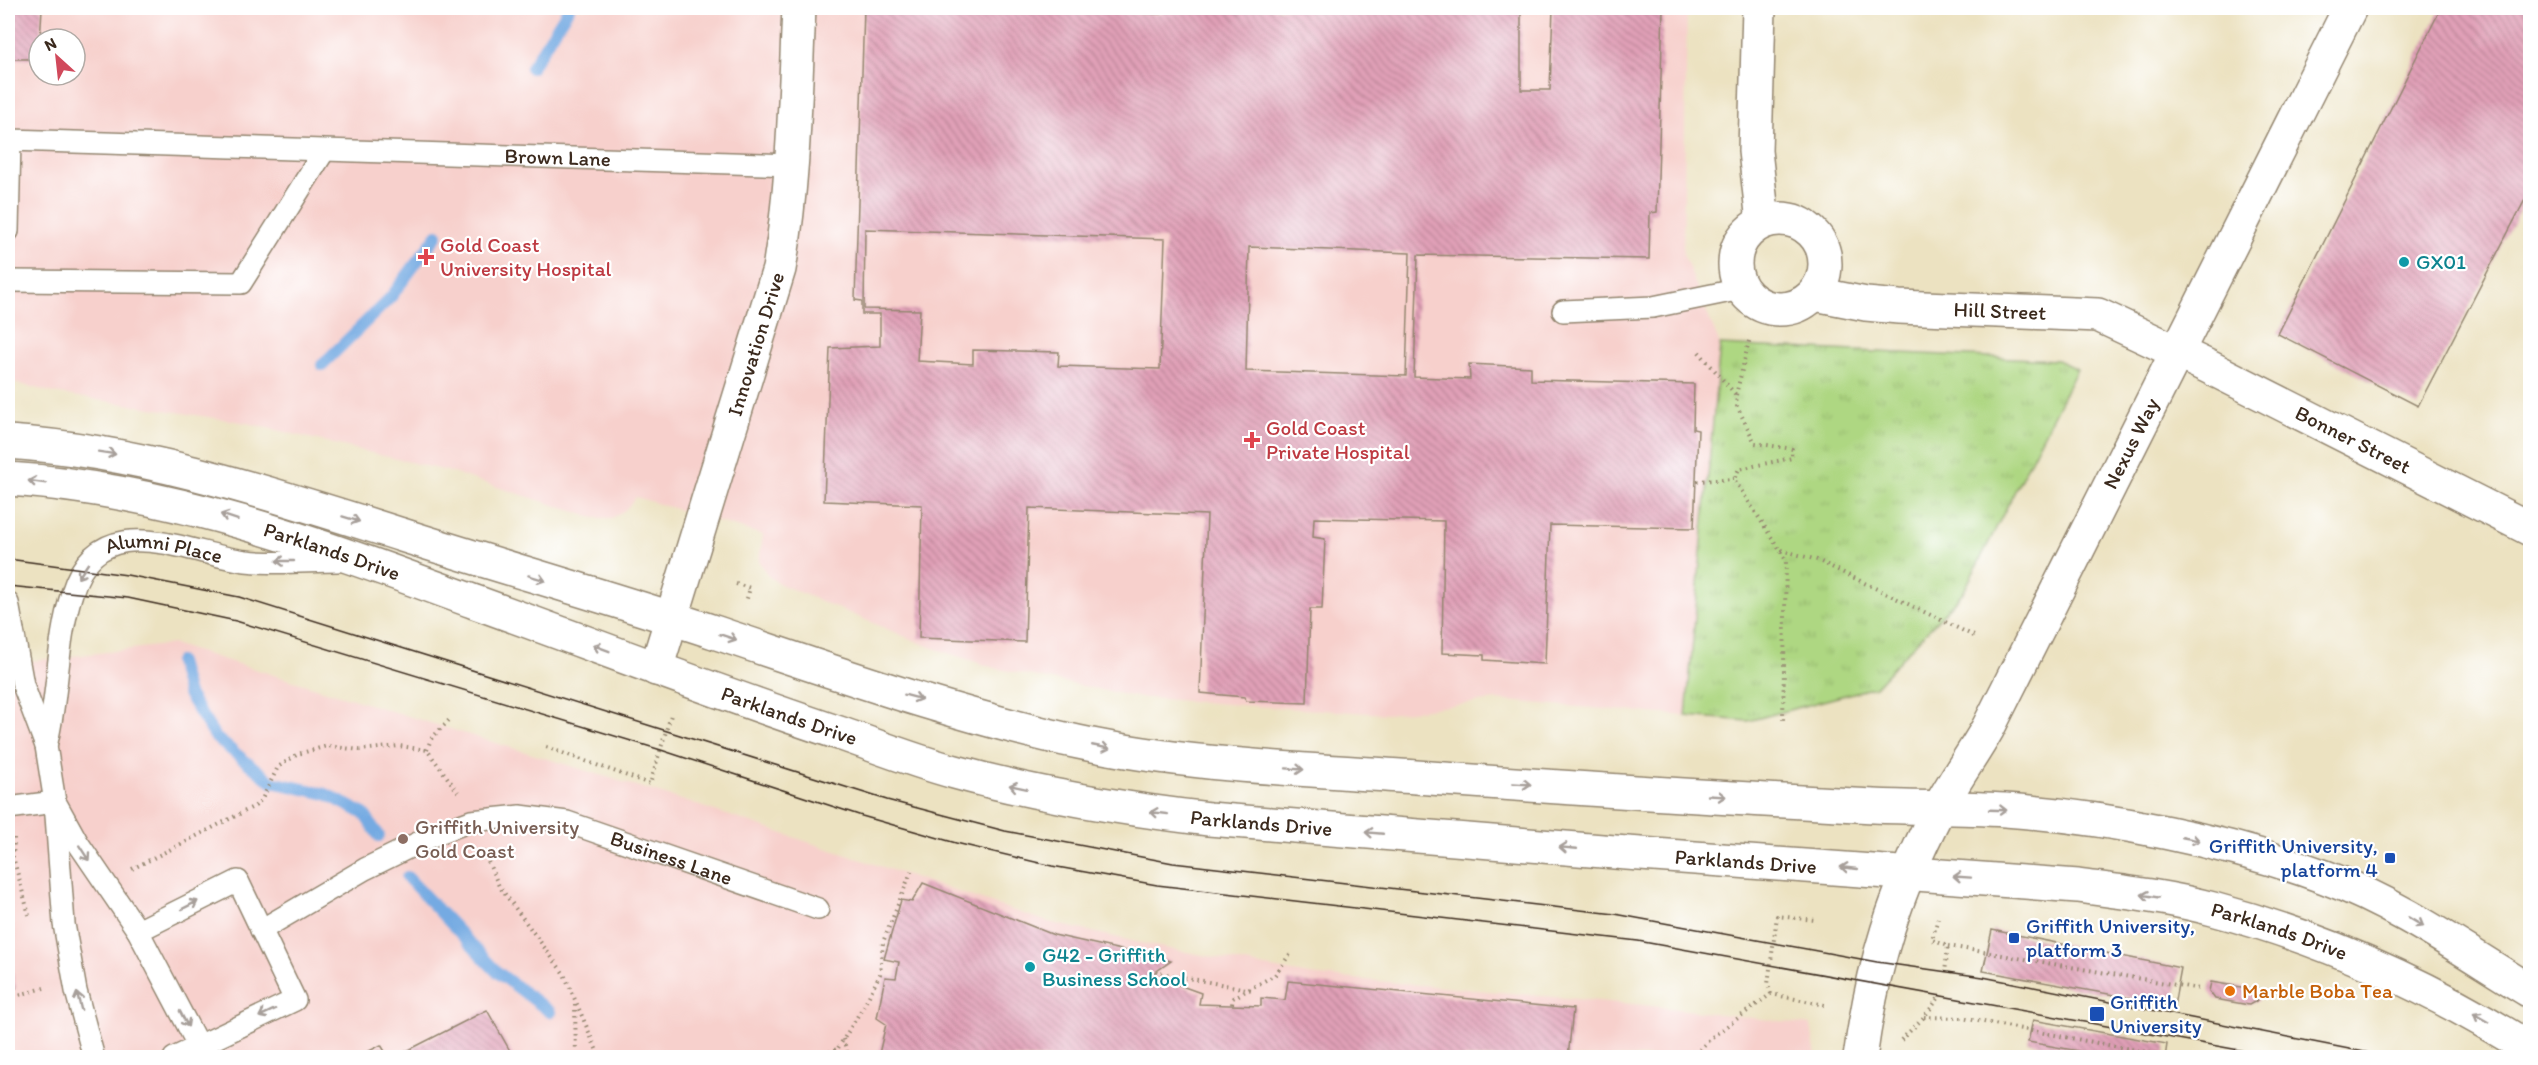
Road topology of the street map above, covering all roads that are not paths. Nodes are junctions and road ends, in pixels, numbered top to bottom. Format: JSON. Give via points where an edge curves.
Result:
{"nodes":[{"id":1,"x":799,"y":8,"type":"edge"},
{"id":2,"x":1760,"y":8,"type":"edge"},
{"id":3,"x":2350,"y":8,"type":"edge"},
{"id":4,"x":324,"y":151,"type":"junction"},
{"id":5,"x":791,"y":165,"type":"junction"},
{"id":6,"x":1763,"y":222,"type":"junction"},
{"id":7,"x":8,"y":231,"type":"edge"},
{"id":8,"x":8,"y":281,"type":"edge"},
{"id":9,"x":1741,"y":289,"type":"junction"},
{"id":10,"x":1815,"y":294,"type":"junction"},
{"id":11,"x":1563,"y":311,"type":"dead end"},
{"id":12,"x":2177,"y":351,"type":"junction"},
{"id":13,"x":8,"y":442,"type":"edge"},
{"id":14,"x":8,"y":479,"type":"edge"},
{"id":15,"x":2530,"y":529,"type":"edge"},
{"id":16,"x":364,"y":561,"type":"junction"},
{"id":17,"x":8,"y":603,"type":"edge"},
{"id":18,"x":672,"y":618,"type":"junction"},
{"id":19,"x":656,"y":669,"type":"junction"},
{"id":20,"x":46,"y":746,"type":"junction"},
{"id":21,"x":55,"y":802,"type":"junction"},
{"id":22,"x":8,"y":808,"type":"edge"},
{"id":23,"x":1940,"y":808,"type":"junction"},
{"id":24,"x":1907,"y":874,"type":"junction"},
{"id":25,"x":818,"y":909,"type":"dead end"},
{"id":26,"x":261,"y":930,"type":"junction"},
{"id":27,"x":138,"y":931,"type":"junction"},
{"id":28,"x":2530,"y":991,"type":"edge"},
{"id":29,"x":198,"y":1045,"type":"junction"},
{"id":30,"x":2530,"y":1049,"type":"edge"},
{"id":31,"x":94,"y":1058,"type":"edge"},
{"id":32,"x":174,"y":1058,"type":"edge"},
{"id":33,"x":1860,"y":1058,"type":"edge"}],
"edges":[{"from":1,"to":5,"type":"street","name":"Innovation Drive"},
{"from":2,"to":6,"type":"street","via":[[1755,151]]},
{"from":3,"to":12,"type":"street","name":"Nexus Way"},
{"from":4,"to":5,"type":"lane","name":"Brown Lane"},
{"from":4,"to":7,"type":"lane","name":"Brown Lane","via":[[10,140]]},
{"from":4,"to":8,"type":"lane","via":[[241,283]]},
{"from":5,"to":18,"type":"street","name":"Innovation Drive","via":[[779,269]]},
{"from":6,"to":9,"type":"street","via":[[1747,233],[1738,246],[1734,261]]},
{"from":6,"to":10,"type":"street","via":[[1796,221],[1820,241],[1826,267]]},
{"from":9,"to":10,"type":"street","via":[[1766,308],[1787,309],[1803,304]]},
{"from":9,"to":11,"type":"lane","via":[[1653,307]]},
{"from":10,"to":12,"type":"street","name":"Hill Street","via":[[1899,307],[2098,315]]},
{"from":12,"to":15,"type":"street","name":"Bonner Street"},
{"from":12,"to":23,"type":"street","name":"Nexus Way","via":[[1988,728]]},
{"from":13,"to":18,"type":"street","name":"Parklands Drive","one_way":true,"via":[[116,454],[256,488]]},
{"from":16,"to":14,"type":"street","name":"Parklands Drive","one_way":true,"via":[[212,512]]},
{"from":19,"to":16,"type":"street","name":"Parklands Drive","one_way":true},
{"from":16,"to":20,"type":"lane","name":"Alumni Place","one_way":true,"via":[[246,561],[174,543],[140,540],[106,548],[84,568],[72,592],[55,711]]},
{"from":17,"to":20,"type":"lane","name":"Alumni Place","via":[[23,685]]},
{"from":18,"to":19,"type":"street","name":"Innovation Drive"},
{"from":18,"to":23,"type":"street","name":"Parklands Drive","one_way":true,"via":[[874,686],[1071,740],[1148,756],[1452,780]]},
{"from":24,"to":19,"type":"street","name":"Parklands Drive","one_way":true,"via":[[1140,811],[953,772]]},
{"from":20,"to":21,"type":"lane","name":"Alumni Place"},
{"from":21,"to":22,"type":"lane"},
{"from":21,"to":27,"type":"lane","one_way":true},
{"from":31,"to":21,"type":"lane","name":"Alumni Place","one_way":true,"via":[[64,924]]},
{"from":23,"to":24,"type":"street","name":"Nexus Way"},
{"from":23,"to":28,"type":"street","name":"Parklands Drive","one_way":true,"via":[[2006,810],[2147,830],[2208,842],[2320,875],[2396,910]]},
{"from":30,"to":24,"type":"street","name":"Parklands Drive","one_way":true,"via":[[2405,978],[2278,929],[2212,909],[2078,885]]},
{"from":24,"to":33,"type":"street","name":"Nexus Way","via":[[1877,962]]},
{"from":25,"to":26,"type":"lane","name":"Business Lane","via":[[567,822],[520,816],[471,822],[435,834],[364,869]]},
{"from":27,"to":26,"type":"lane","one_way":true,"via":[[238,881]]},
{"from":26,"to":29,"type":"lane","one_way":true,"via":[[295,1000]]},
{"from":27,"to":29,"type":"lane","one_way":true},
{"from":29,"to":32,"type":"lane"}]}
